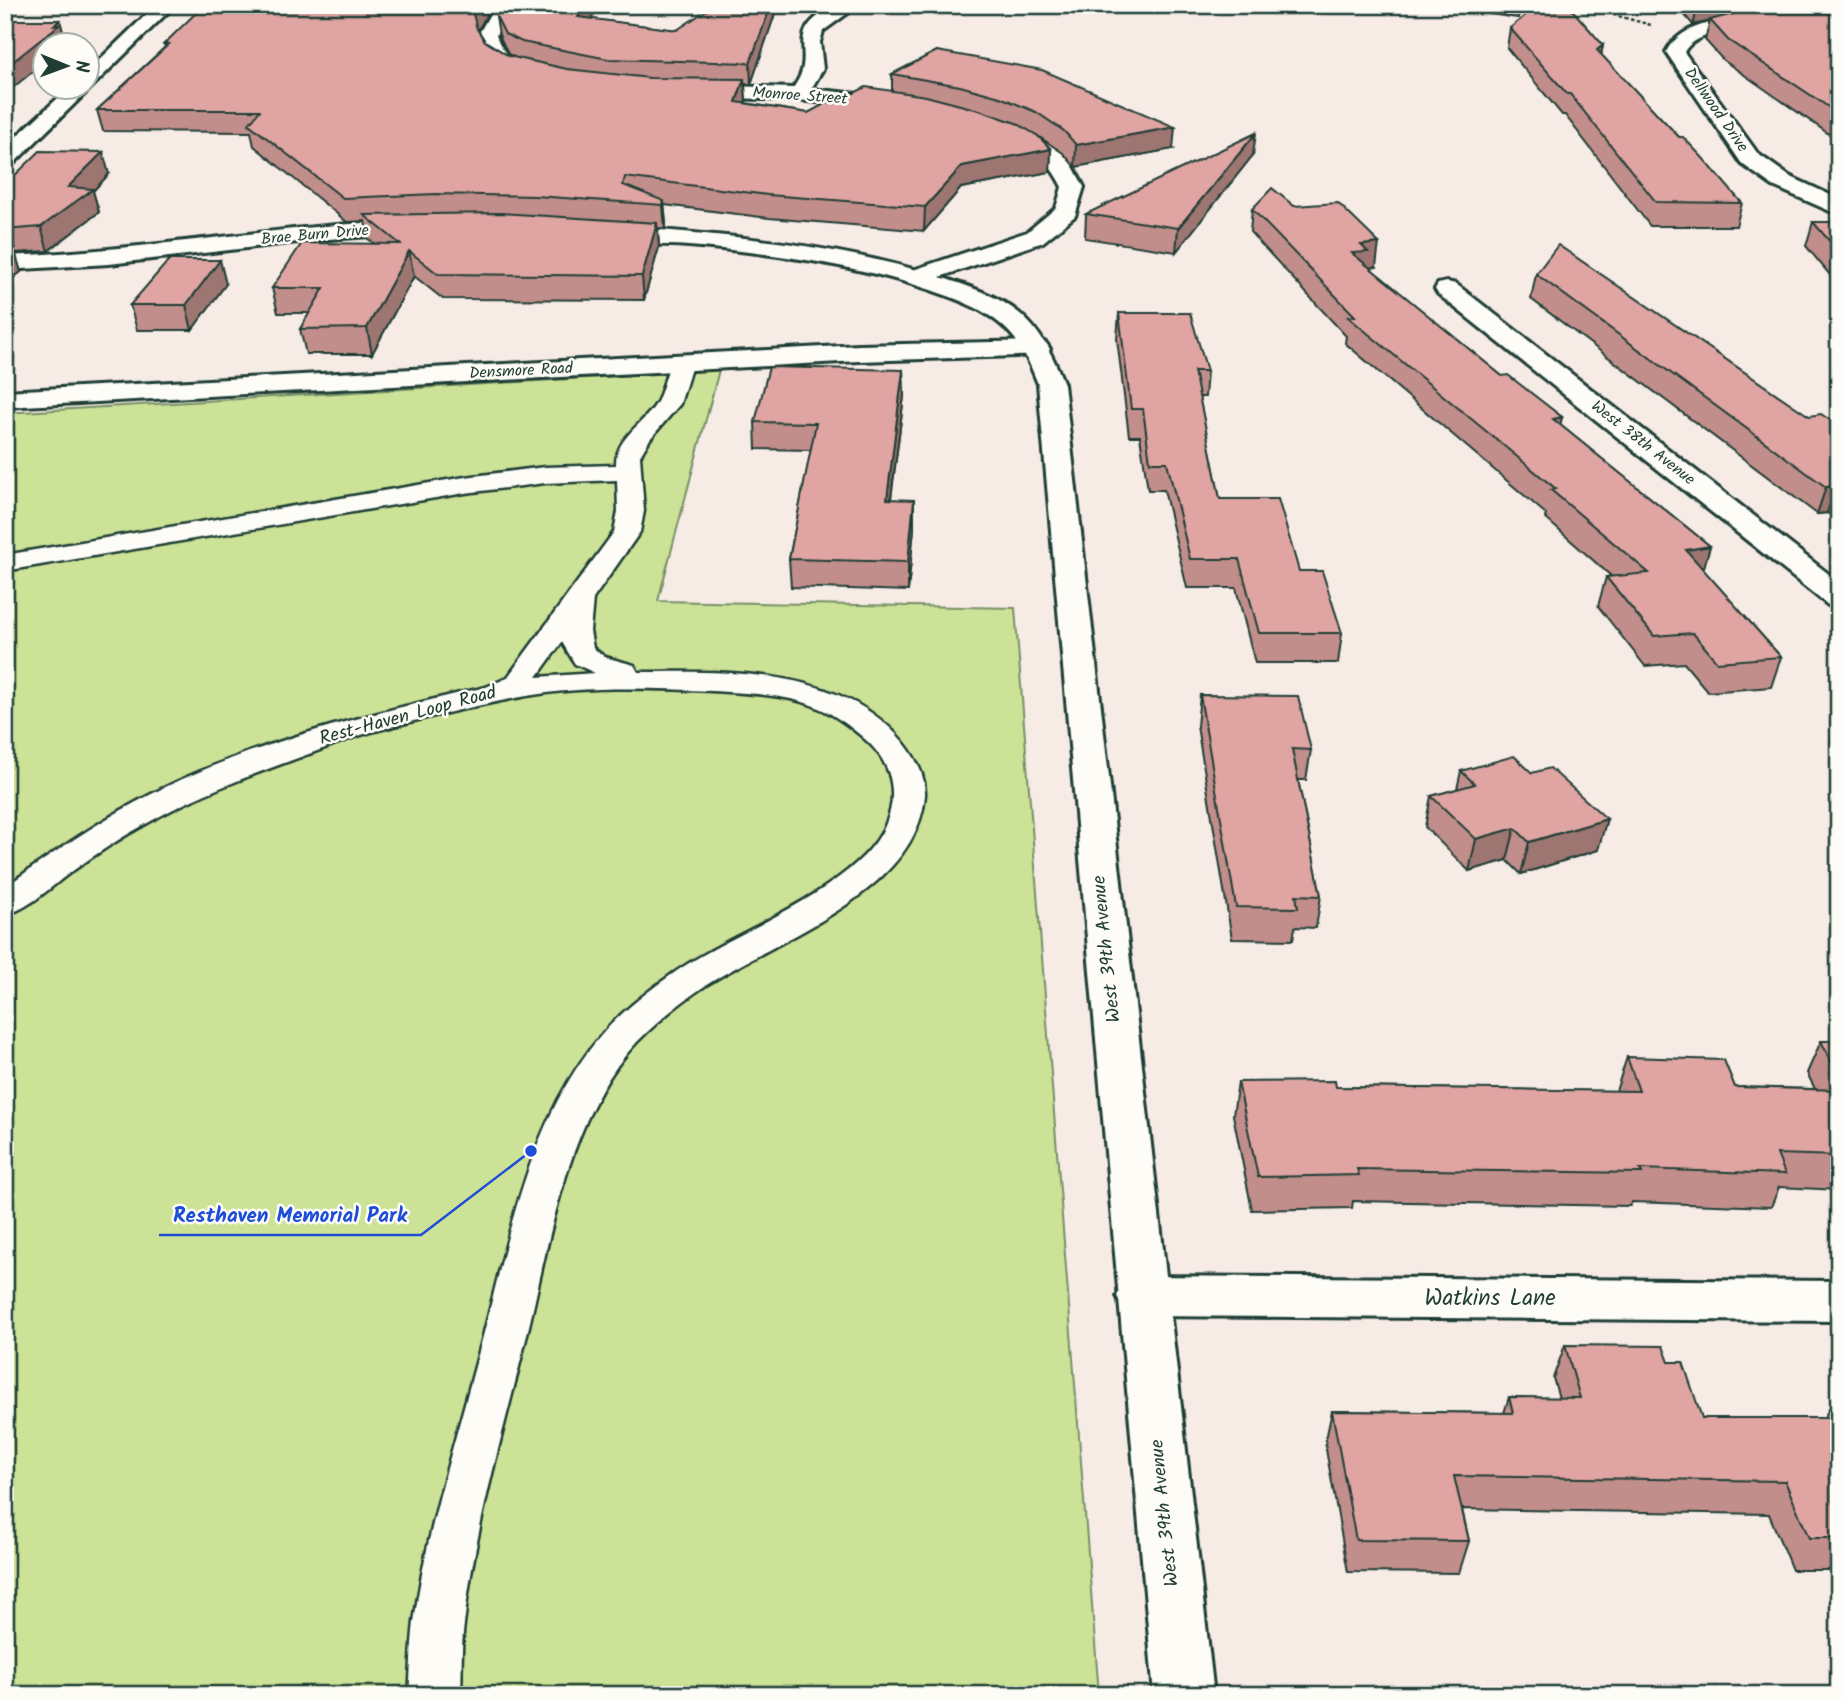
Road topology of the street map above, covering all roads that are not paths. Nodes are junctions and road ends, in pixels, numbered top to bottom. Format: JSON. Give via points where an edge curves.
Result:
{"nodes":[{"id":1,"x":166,"y":5,"type":"edge"},
{"id":2,"x":503,"y":5,"type":"edge"},
{"id":3,"x":850,"y":5,"type":"edge"},
{"id":4,"x":1839,"y":25,"type":"edge"},
{"id":5,"x":102,"y":67,"type":"edge"},
{"id":6,"x":546,"y":78,"type":"edge"},
{"id":7,"x":677,"y":91,"type":"edge"},
{"id":8,"x":798,"y":94,"type":"junction"},
{"id":9,"x":65,"y":102,"type":"edge"},
{"id":10,"x":909,"y":107,"type":"edge"},
{"id":11,"x":980,"y":124,"type":"edge"},
{"id":12,"x":5,"y":159,"type":"edge"},
{"id":13,"x":1839,"y":208,"type":"edge"},
{"id":14,"x":447,"y":227,"type":"edge"},
{"id":15,"x":583,"y":232,"type":"edge"},
{"id":16,"x":5,"y":263,"type":"edge"},
{"id":17,"x":916,"y":277,"type":"junction"},
{"id":18,"x":1447,"y":289,"type":"dead end"},
{"id":19,"x":1037,"y":349,"type":"junction"},
{"id":20,"x":682,"y":362,"type":"junction"},
{"id":21,"x":5,"y":399,"type":"edge"},
{"id":22,"x":628,"y":472,"type":"junction"},
{"id":23,"x":5,"y":563,"type":"edge"},
{"id":24,"x":581,"y":595,"type":"junction"},
{"id":25,"x":1839,"y":598,"type":"edge"},
{"id":26,"x":671,"y":680,"type":"junction"},
{"id":27,"x":507,"y":690,"type":"junction"},
{"id":28,"x":5,"y":904,"type":"edge"},
{"id":29,"x":1142,"y":1296,"type":"junction"},
{"id":30,"x":1839,"y":1301,"type":"edge"},
{"id":31,"x":435,"y":1695,"type":"edge"},
{"id":32,"x":1184,"y":1695,"type":"edge"}],
"edges":[{"from":1,"to":5,"type":"street"},
{"from":2,"to":6,"type":"street","via":[[487,36],[490,49],[504,62]]},
{"from":3,"to":8,"type":"street","via":[[814,30],[810,43],[815,61],[810,79]]},
{"from":4,"to":13,"type":"street","name":"Dellwood Drive","via":[[1731,26],[1681,40],[1675,52],[1750,159],[1781,181]]},
{"from":7,"to":8,"type":"street","name":"Monroe Street"},
{"from":8,"to":10,"type":"street","name":"Monroe Street"},
{"from":9,"to":12,"type":"street"},
{"from":11,"to":17,"type":"street","via":[[1028,139],[1059,160],[1073,187],[1067,211],[1035,237]]},
{"from":14,"to":16,"type":"street","name":"Brae Burn Drive","via":[[302,235]]},
{"from":15,"to":17,"type":"street","via":[[836,257]]},
{"from":17,"to":19,"type":"street","name":"West 39th Avenue","via":[[967,294],[1009,318]]},
{"from":18,"to":25,"type":"street","name":"West 38th Avenue"},
{"from":19,"to":20,"type":"street","name":"Densmore Road"},
{"from":19,"to":29,"type":"street","name":"West 39th Avenue","via":[[1051,384]]},
{"from":20,"to":21,"type":"street","name":"Densmore Road"},
{"from":20,"to":22,"type":"lane","name":"Rest-Haven Loop Road","via":[[668,404],[632,447]]},
{"from":22,"to":23,"type":"lane","via":[[544,475],[465,485]]},
{"from":22,"to":24,"type":"lane","name":"Rest-Haven Loop Road","via":[[631,511],[627,532]]},
{"from":24,"to":26,"type":"lane","via":[[575,630],[579,655],[609,668]]},
{"from":24,"to":27,"type":"lane","name":"Rest-Haven Loop Road","via":[[517,684]]},
{"from":26,"to":27,"type":"lane","via":[[581,681]]},
{"from":26,"to":31,"type":"lane","via":[[784,689],[848,711],[887,742],[900,759],[909,795],[892,844],[854,884],[695,976],[659,1003],[612,1047],[586,1087],[565,1130],[537,1213],[453,1544],[440,1614]]},
{"from":27,"to":28,"type":"lane","name":"Rest-Haven Loop Road","via":[[361,725],[222,774],[133,817]]},
{"from":29,"to":30,"type":"street","name":"Watkins Lane"},
{"from":29,"to":32,"type":"street","name":"West 39th Avenue"}]}
